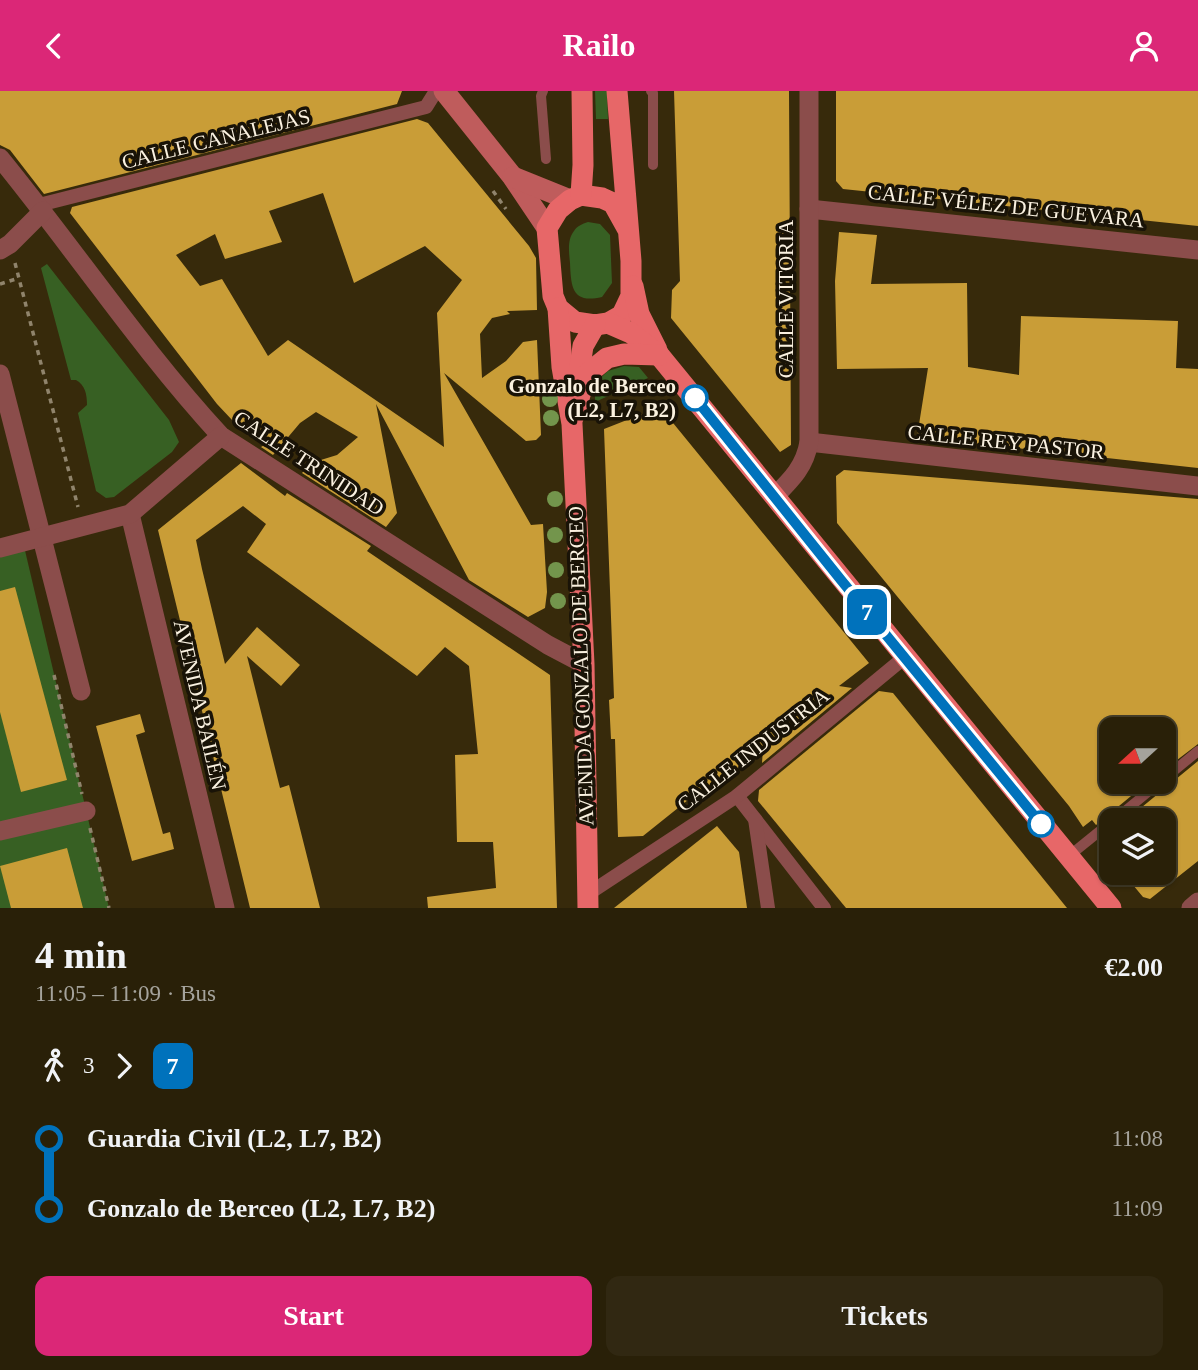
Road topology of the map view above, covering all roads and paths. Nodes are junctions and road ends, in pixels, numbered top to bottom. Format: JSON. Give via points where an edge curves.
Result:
{"nodes":[{"id":1,"x":436,"y":91,"type":"edge"},
{"id":2,"x":444,"y":91,"type":"edge"},
{"id":3,"x":543,"y":91,"type":"edge"},
{"id":4,"x":582,"y":91,"type":"edge"},
{"id":5,"x":617,"y":91,"type":"edge"},
{"id":6,"x":651,"y":91,"type":"edge"},
{"id":7,"x":809,"y":91,"type":"edge"},
{"id":8,"x":0,"y":158,"type":"edge"},
{"id":9,"x":546,"y":159,"type":"dead end"},
{"id":10,"x":653,"y":165,"type":"dead end"},
{"id":11,"x":512,"y":176,"type":"junction"},
{"id":12,"x":575,"y":197,"type":"junction"},
{"id":13,"x":41,"y":208,"type":"junction"},
{"id":14,"x":809,"y":209,"type":"junction"},
{"id":15,"x":547,"y":228,"type":"junction"},
{"id":16,"x":628,"y":230,"type":"junction"},
{"id":17,"x":5,"y":247,"type":"edge"},
{"id":18,"x":1198,"y":250,"type":"edge"},
{"id":19,"x":631,"y":277,"type":"junction"},
{"id":20,"x":19,"y":278,"type":"junction"},
{"id":21,"x":0,"y":284,"type":"edge"},
{"id":22,"x":558,"y":308,"type":"junction"},
{"id":23,"x":601,"y":324,"type":"junction"},
{"id":24,"x":659,"y":355,"type":"junction"},
{"id":25,"x":0,"y":374,"type":"edge"},
{"id":26,"x":572,"y":424,"type":"junction"},
{"id":27,"x":221,"y":436,"type":"junction"},
{"id":28,"x":809,"y":442,"type":"junction"},
{"id":29,"x":1198,"y":486,"type":"edge"},
{"id":30,"x":775,"y":496,"type":"junction"},
{"id":31,"x":130,"y":514,"type":"junction"},
{"id":32,"x":83,"y":526,"type":"junction"},
{"id":33,"x":41,"y":537,"type":"junction"},
{"id":34,"x":0,"y":548,"type":"edge"},
{"id":35,"x":905,"y":657,"type":"junction"},
{"id":36,"x":584,"y":664,"type":"junction"},
{"id":37,"x":80,"y":691,"type":"dead end"},
{"id":38,"x":1198,"y":751,"type":"edge"},
{"id":39,"x":1176,"y":769,"type":"edge"},
{"id":40,"x":1145,"y":795,"type":"edge"},
{"id":41,"x":737,"y":796,"type":"junction"},
{"id":42,"x":1129,"y":808,"type":"edge"},
{"id":43,"x":86,"y":811,"type":"dead end"},
{"id":44,"x":755,"y":818,"type":"junction"},
{"id":45,"x":0,"y":831,"type":"edge"},
{"id":46,"x":1099,"y":832,"type":"edge"},
{"id":47,"x":1069,"y":856,"type":"junction"},
{"id":48,"x":588,"y":901,"type":"edge"},
{"id":49,"x":1198,"y":902,"type":"edge"},
{"id":50,"x":1108,"y":907,"type":"edge"},
{"id":51,"x":225,"y":908,"type":"edge"},
{"id":52,"x":768,"y":908,"type":"edge"},
{"id":53,"x":824,"y":908,"type":"edge"},
{"id":54,"x":1191,"y":908,"type":"edge"}],
"edges":[{"from":1,"to":13,"type":"street","name":"CALLE CANALEJAS","via":[[426,107]]},
{"from":2,"to":11,"type":"main road"},
{"from":3,"to":9,"type":"lane"},
{"from":4,"to":12,"type":"main road"},
{"from":5,"to":16,"type":"main road"},
{"from":6,"to":10,"type":"lane"},
{"from":7,"to":14,"type":"street","name":"CALLE VITORIA"},
{"from":8,"to":13,"type":"street","name":"CALLE TRINIDAD"},
{"from":11,"to":12,"type":"main road"},
{"from":11,"to":15,"type":"main road"},
{"from":12,"to":15,"type":"main road","via":[[558,210]]},
{"from":12,"to":16,"type":"main road","via":[[613,203]]},
{"from":13,"to":17,"type":"street"},
{"from":13,"to":27,"type":"street","name":"CALLE TRINIDAD","via":[[184,395]]},
{"from":14,"to":18,"type":"street","name":"CALLE VÉLEZ DE GUEVARA"},
{"from":14,"to":28,"type":"street","name":"CALLE VITORIA"},
{"from":15,"to":22,"type":"main road"},
{"from":16,"to":19,"type":"main road"},
{"from":17,"to":20,"type":"path"},
{"from":19,"to":23,"type":"main road","via":[[631,296],[622,315]]},
{"from":19,"to":24,"type":"main road","via":[[639,314]]},
{"from":20,"to":21,"type":"path"},
{"from":20,"to":32,"type":"path"},
{"from":22,"to":23,"type":"main road","via":[[575,322]]},
{"from":22,"to":26,"type":"main road","name":"AVENIDA GONZALO DE BERCEO"},
{"from":23,"to":24,"type":"main road","via":[[631,333]]},
{"from":23,"to":26,"type":"main road","name":"AVENIDA GONZALO DE BERCEO","via":[[583,346]]},
{"from":24,"to":26,"type":"main road","name":"AVENIDA GONZALO DE BERCEO","via":[[607,358],[586,375]]},
{"from":24,"to":30,"type":"main road"},
{"from":25,"to":33,"type":"street"},
{"from":26,"to":36,"type":"main road","name":"AVENIDA GONZALO DE BERCEO"},
{"from":27,"to":31,"type":"street"},
{"from":27,"to":36,"type":"street","name":"CALLE TRINIDAD"},
{"from":28,"to":29,"type":"street","name":"CALLE REY PASTOR"},
{"from":28,"to":30,"type":"street","name":"CALLE VITORIA","via":[[797,473]]},
{"from":30,"to":35,"type":"main road"},
{"from":31,"to":32,"type":"street"},
{"from":31,"to":51,"type":"street","name":"AVENIDA BAILÉN"},
{"from":32,"to":33,"type":"street"},
{"from":33,"to":34,"type":"street"},
{"from":33,"to":37,"type":"street"},
{"from":35,"to":41,"type":"street","name":"CALLE INDUSTRIA"},
{"from":35,"to":47,"type":"main road"},
{"from":36,"to":48,"type":"main road","name":"AVENIDA GONZALO DE BERCEO"},
{"from":38,"to":39,"type":"lane"},
{"from":40,"to":42,"type":"lane"},
{"from":41,"to":44,"type":"street"},
{"from":41,"to":48,"type":"street","name":"CALLE INDUSTRIA"},
{"from":43,"to":45,"type":"street"},
{"from":44,"to":52,"type":"street"},
{"from":44,"to":53,"type":"street"},
{"from":46,"to":47,"type":"lane"},
{"from":47,"to":50,"type":"main road"},
{"from":49,"to":54,"type":"street"}]}
